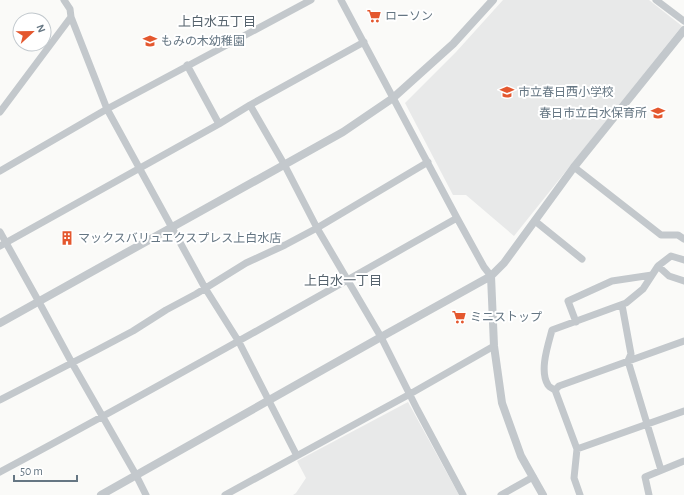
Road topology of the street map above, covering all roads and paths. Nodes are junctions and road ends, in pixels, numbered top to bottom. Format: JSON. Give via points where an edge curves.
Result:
{"nodes":[{"id":1,"x":64,"y":0,"type":"edge"},
{"id":2,"x":311,"y":0,"type":"edge"},
{"id":3,"x":341,"y":0,"type":"edge"},
{"id":4,"x":493,"y":0,"type":"edge"},
{"id":5,"x":656,"y":0,"type":"edge"},
{"id":6,"x":71,"y":16,"type":"junction"},
{"id":7,"x":684,"y":21,"type":"edge"},
{"id":8,"x":683,"y":35,"type":"edge"},
{"id":9,"x":364,"y":42,"type":"junction"},
{"id":10,"x":188,"y":66,"type":"junction"},
{"id":11,"x":393,"y":98,"type":"junction"},
{"id":12,"x":250,"y":105,"type":"junction"},
{"id":13,"x":107,"y":109,"type":"junction"},
{"id":14,"x":0,"y":112,"type":"edge"},
{"id":15,"x":219,"y":124,"type":"junction"},
{"id":16,"x":428,"y":162,"type":"junction"},
{"id":17,"x":284,"y":164,"type":"junction"},
{"id":18,"x":139,"y":168,"type":"junction"},
{"id":19,"x":574,"y":168,"type":"junction"},
{"id":20,"x":0,"y":171,"type":"edge"},
{"id":21,"x":457,"y":218,"type":"junction"},
{"id":22,"x":535,"y":221,"type":"junction"},
{"id":23,"x":173,"y":227,"type":"junction"},
{"id":24,"x":317,"y":228,"type":"junction"},
{"id":25,"x":0,"y":232,"type":"edge"},
{"id":26,"x":684,"y":239,"type":"edge"},
{"id":27,"x":3,"y":245,"type":"edge"},
{"id":28,"x":582,"y":259,"type":"dead end"},
{"id":29,"x":684,"y":260,"type":"edge"},
{"id":30,"x":658,"y":266,"type":"junction"},
{"id":31,"x":652,"y":274,"type":"junction"},
{"id":32,"x":491,"y":276,"type":"junction"},
{"id":33,"x":347,"y":280,"type":"junction"},
{"id":34,"x":684,"y":281,"type":"edge"},
{"id":35,"x":205,"y":288,"type":"junction"},
{"id":36,"x":39,"y":302,"type":"junction"},
{"id":37,"x":622,"y":304,"type":"junction"},
{"id":38,"x":576,"y":322,"type":"junction"},
{"id":39,"x":0,"y":323,"type":"edge"},
{"id":40,"x":381,"y":337,"type":"junction"},
{"id":41,"x":684,"y":341,"type":"edge"},
{"id":42,"x":239,"y":342,"type":"junction"},
{"id":43,"x":494,"y":346,"type":"junction"},
{"id":44,"x":628,"y":361,"type":"junction"},
{"id":45,"x":72,"y":363,"type":"junction"},
{"id":46,"x":555,"y":390,"type":"junction"},
{"id":47,"x":410,"y":394,"type":"junction"},
{"id":48,"x":0,"y":400,"type":"edge"},
{"id":49,"x":268,"y":401,"type":"junction"},
{"id":50,"x":684,"y":412,"type":"edge"},
{"id":51,"x":103,"y":417,"type":"junction"},
{"id":52,"x":647,"y":424,"type":"junction"},
{"id":53,"x":577,"y":449,"type":"junction"},
{"id":54,"x":297,"y":456,"type":"junction"},
{"id":55,"x":684,"y":461,"type":"edge"},
{"id":56,"x":661,"y":470,"type":"junction"},
{"id":57,"x":0,"y":472,"type":"edge"},
{"id":58,"x":136,"y":475,"type":"junction"},
{"id":59,"x":533,"y":476,"type":"junction"},
{"id":60,"x":230,"y":494,"type":"edge"},
{"id":61,"x":101,"y":495,"type":"edge"},
{"id":62,"x":146,"y":495,"type":"edge"},
{"id":63,"x":463,"y":495,"type":"edge"},
{"id":64,"x":501,"y":495,"type":"edge"},
{"id":65,"x":543,"y":495,"type":"edge"},
{"id":66,"x":580,"y":495,"type":"edge"},
{"id":67,"x":649,"y":495,"type":"edge"}],
"edges":[{"from":1,"to":6,"type":"street"},
{"from":2,"to":10,"type":"street"},
{"from":3,"to":9,"type":"street"},
{"from":4,"to":11,"type":"street","via":[[453,44]]},
{"from":5,"to":7,"type":"street"},
{"from":6,"to":13,"type":"street"},
{"from":6,"to":14,"type":"street"},
{"from":8,"to":19,"type":"street"},
{"from":9,"to":11,"type":"street"},
{"from":9,"to":12,"type":"street"},
{"from":10,"to":13,"type":"street"},
{"from":10,"to":15,"type":"street"},
{"from":11,"to":16,"type":"street"},
{"from":11,"to":17,"type":"street","via":[[343,132]]},
{"from":12,"to":15,"type":"street"},
{"from":12,"to":17,"type":"street"},
{"from":13,"to":18,"type":"street"},
{"from":13,"to":20,"type":"street"},
{"from":15,"to":18,"type":"street"},
{"from":16,"to":21,"type":"street"},
{"from":16,"to":24,"type":"street"},
{"from":17,"to":23,"type":"street"},
{"from":17,"to":24,"type":"street"},
{"from":18,"to":23,"type":"street"},
{"from":18,"to":27,"type":"street"},
{"from":19,"to":22,"type":"street"},
{"from":19,"to":26,"type":"street","via":[[661,235],[678,235]]},
{"from":21,"to":32,"type":"street"},
{"from":21,"to":33,"type":"street"},
{"from":22,"to":28,"type":"street"},
{"from":22,"to":32,"type":"street","via":[[504,263]]},
{"from":23,"to":35,"type":"street"},
{"from":23,"to":36,"type":"street"},
{"from":24,"to":33,"type":"street"},
{"from":24,"to":35,"type":"street","via":[[246,263]]},
{"from":25,"to":27,"type":"street"},
{"from":27,"to":36,"type":"street"},
{"from":29,"to":30,"type":"street","via":[[671,256]]},
{"from":30,"to":31,"type":"street"},
{"from":30,"to":34,"type":"street","via":[[669,276]]},
{"from":31,"to":37,"type":"street","via":[[643,289]]},
{"from":31,"to":38,"type":"street","via":[[612,281],[568,301]]},
{"from":32,"to":40,"type":"street"},
{"from":32,"to":43,"type":"street"},
{"from":33,"to":40,"type":"street"},
{"from":33,"to":42,"type":"street"},
{"from":35,"to":42,"type":"street"},
{"from":35,"to":45,"type":"street","via":[[133,331]]},
{"from":36,"to":39,"type":"street"},
{"from":36,"to":45,"type":"street"},
{"from":37,"to":38,"type":"street"},
{"from":37,"to":44,"type":"street","via":[[631,354]]},
{"from":38,"to":46,"type":"street","via":[[552,330],[544,374],[548,385]]},
{"from":40,"to":47,"type":"street"},
{"from":40,"to":49,"type":"street"},
{"from":41,"to":44,"type":"street"},
{"from":42,"to":49,"type":"street"},
{"from":42,"to":51,"type":"street"},
{"from":43,"to":47,"type":"street"},
{"from":43,"to":59,"type":"street","via":[[502,403],[521,456]]},
{"from":44,"to":46,"type":"street","via":[[559,386]]},
{"from":44,"to":52,"type":"street"},
{"from":45,"to":48,"type":"street"},
{"from":45,"to":51,"type":"street"},
{"from":46,"to":53,"type":"street"},
{"from":47,"to":54,"type":"street"},
{"from":47,"to":63,"type":"street"},
{"from":49,"to":54,"type":"street"},
{"from":49,"to":58,"type":"street"},
{"from":50,"to":52,"type":"street"},
{"from":51,"to":57,"type":"street"},
{"from":51,"to":58,"type":"street"},
{"from":52,"to":53,"type":"street"},
{"from":52,"to":56,"type":"street"},
{"from":53,"to":66,"type":"street","via":[[574,478]]},
{"from":54,"to":60,"type":"street"},
{"from":55,"to":56,"type":"street"},
{"from":56,"to":67,"type":"street","via":[[645,477]]},
{"from":58,"to":61,"type":"street"},
{"from":58,"to":62,"type":"street"},
{"from":59,"to":64,"type":"street"},
{"from":59,"to":65,"type":"street"}]}
